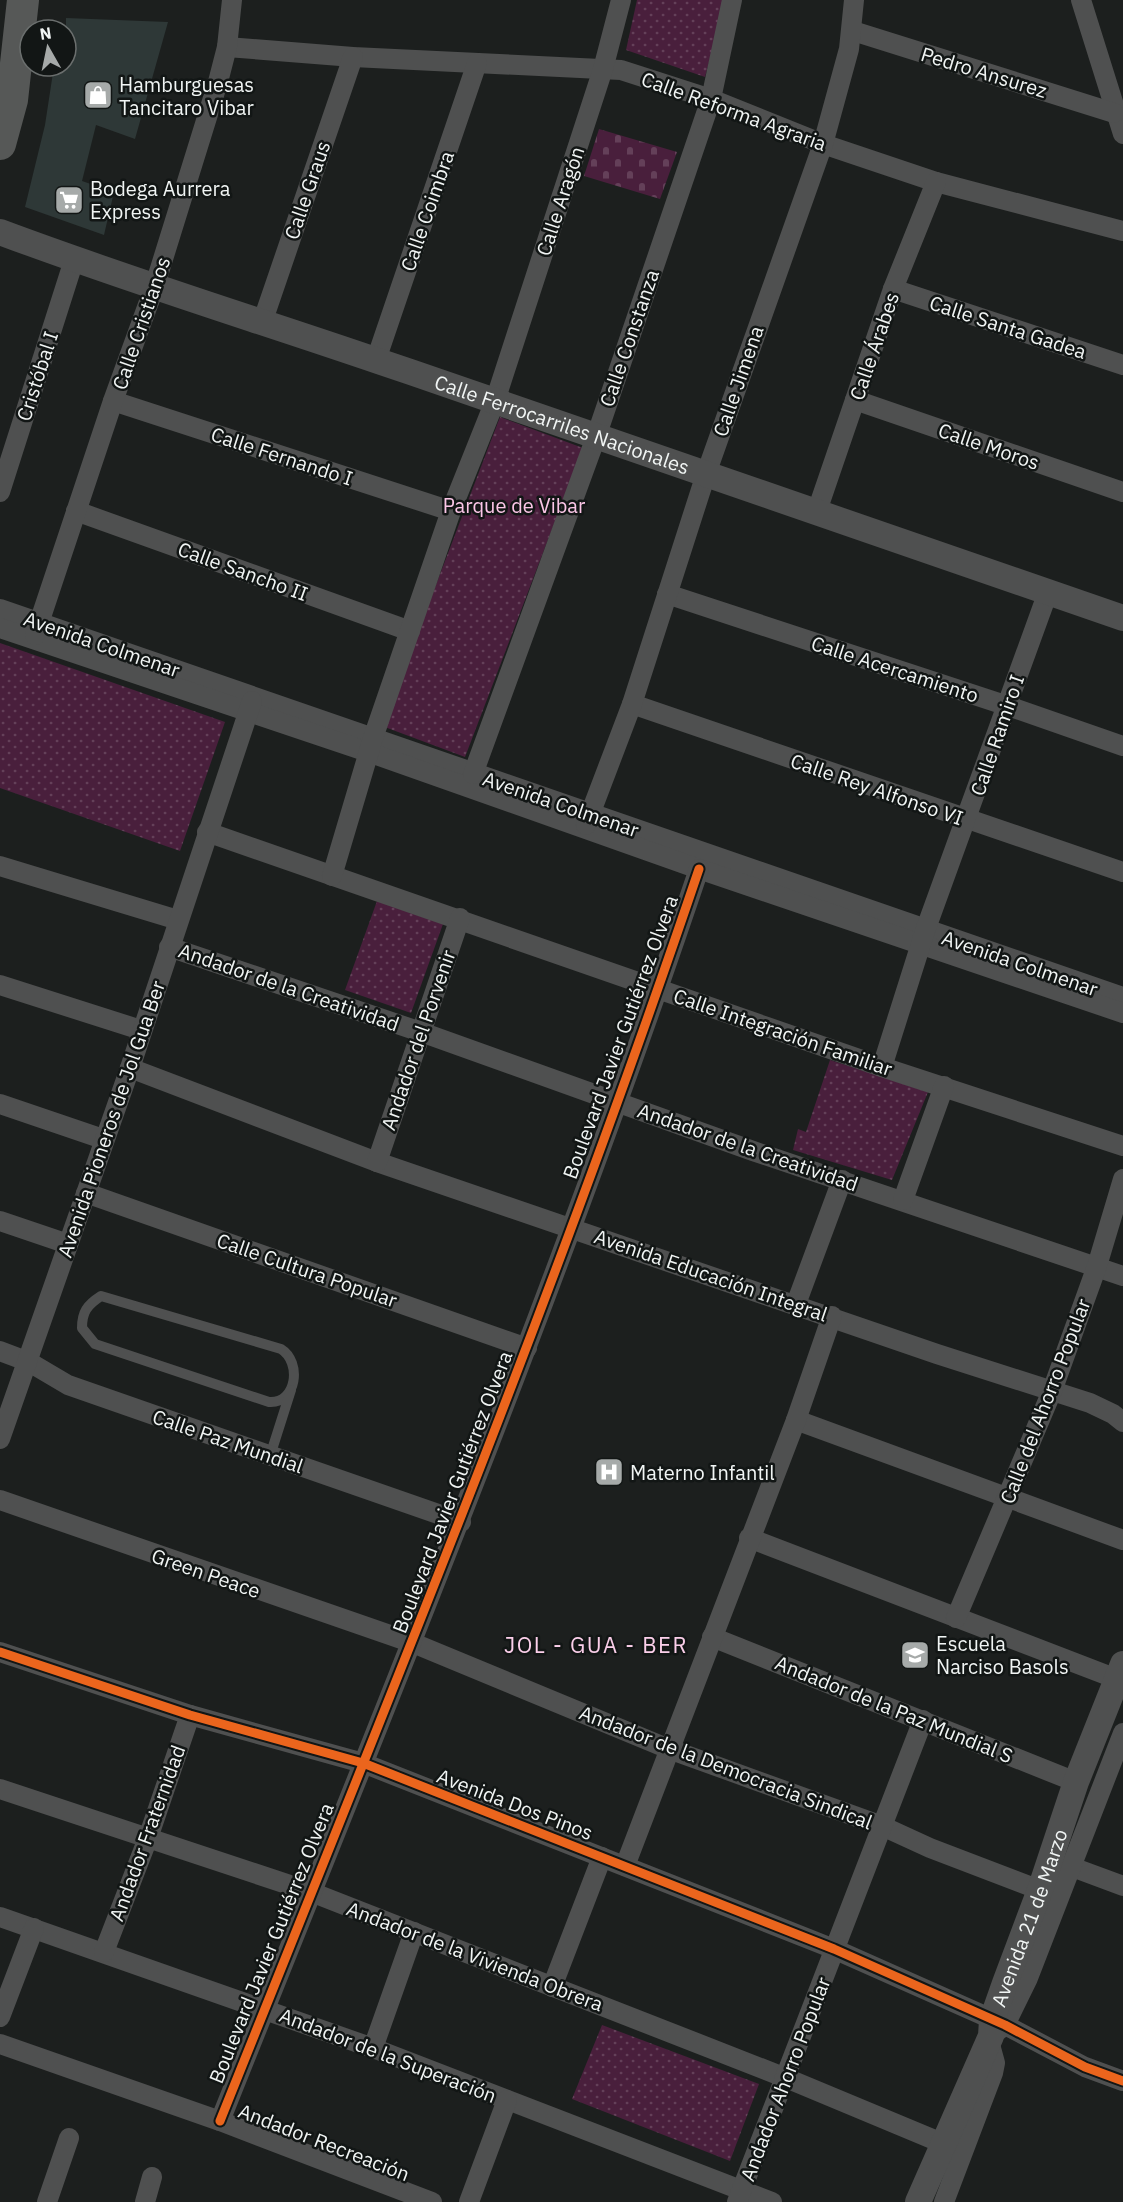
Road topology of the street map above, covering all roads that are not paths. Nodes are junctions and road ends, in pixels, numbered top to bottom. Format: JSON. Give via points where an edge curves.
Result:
{"nodes":[{"id":1,"x":23,"y":0,"type":"edge"},
{"id":2,"x":232,"y":0,"type":"edge"},
{"id":3,"x":621,"y":0,"type":"edge"},
{"id":4,"x":732,"y":0,"type":"edge"},
{"id":5,"x":854,"y":0,"type":"edge"},
{"id":6,"x":1081,"y":0,"type":"edge"},
{"id":7,"x":853,"y":30,"type":"junction"},
{"id":8,"x":227,"y":47,"type":"junction"},
{"id":9,"x":353,"y":57,"type":"junction"},
{"id":10,"x":477,"y":63,"type":"junction"},
{"id":11,"x":603,"y":69,"type":"junction"},
{"id":12,"x":711,"y":99,"type":"junction"},
{"id":13,"x":1114,"y":112,"type":"junction"},
{"id":14,"x":1123,"y":134,"type":"edge"},
{"id":15,"x":0,"y":144,"type":"edge"},
{"id":16,"x":823,"y":144,"type":"junction"},
{"id":17,"x":936,"y":182,"type":"junction"},
{"id":18,"x":1123,"y":231,"type":"edge"},
{"id":19,"x":0,"y":232,"type":"edge"},
{"id":20,"x":74,"y":260,"type":"junction"},
{"id":21,"x":154,"y":288,"type":"junction"},
{"id":22,"x":893,"y":289,"type":"junction"},
{"id":23,"x":262,"y":323,"type":"junction"},
{"id":24,"x":376,"y":360,"type":"junction"},
{"id":25,"x":1123,"y":365,"type":"edge"},
{"id":26,"x":855,"y":400,"type":"junction"},
{"id":27,"x":113,"y":401,"type":"junction"},
{"id":28,"x":495,"y":401,"type":"junction"},
{"id":29,"x":596,"y":436,"type":"junction"},
{"id":30,"x":706,"y":474,"type":"junction"},
{"id":31,"x":0,"y":492,"type":"edge"},
{"id":32,"x":1123,"y":492,"type":"edge"},
{"id":33,"x":76,"y":511,"type":"junction"},
{"id":34,"x":451,"y":511,"type":"junction"},
{"id":35,"x":817,"y":511,"type":"junction"},
{"id":36,"x":1048,"y":592,"type":"junction"},
{"id":37,"x":667,"y":594,"type":"junction"},
{"id":38,"x":0,"y":609,"type":"edge"},
{"id":39,"x":1123,"y":618,"type":"edge"},
{"id":40,"x":0,"y":628,"type":"edge"},
{"id":41,"x":410,"y":631,"type":"junction"},
{"id":42,"x":36,"y":632,"type":"junction"},
{"id":43,"x":251,"y":704,"type":"junction"},
{"id":44,"x":632,"y":704,"type":"junction"},
{"id":45,"x":1008,"y":706,"type":"junction"},
{"id":46,"x":371,"y":745,"type":"junction"},
{"id":47,"x":1123,"y":746,"type":"edge"},
{"id":48,"x":473,"y":774,"type":"junction"},
{"id":49,"x":968,"y":820,"type":"junction"},
{"id":50,"x":587,"y":821,"type":"junction"},
{"id":51,"x":207,"y":832,"type":"junction"},
{"id":52,"x":0,"y":866,"type":"edge"},
{"id":53,"x":699,"y":869,"type":"junction"},
{"id":54,"x":1123,"y":872,"type":"edge"},
{"id":55,"x":332,"y":876,"type":"junction"},
{"id":56,"x":460,"y":918,"type":"junction"},
{"id":57,"x":178,"y":920,"type":"junction"},
{"id":58,"x":923,"y":938,"type":"junction"},
{"id":59,"x":169,"y":947,"type":"junction"},
{"id":60,"x":0,"y":985,"type":"edge"},
{"id":61,"x":659,"y":989,"type":"junction"},
{"id":62,"x":1123,"y":997,"type":"edge"},
{"id":63,"x":1123,"y":1013,"type":"edge"},
{"id":64,"x":141,"y":1030,"type":"junction"},
{"id":65,"x":421,"y":1032,"type":"junction"},
{"id":66,"x":882,"y":1067,"type":"junction"},
{"id":67,"x":129,"y":1068,"type":"junction"},
{"id":68,"x":944,"y":1086,"type":"junction"},
{"id":69,"x":618,"y":1103,"type":"junction"},
{"id":70,"x":0,"y":1104,"type":"edge"},
{"id":71,"x":103,"y":1139,"type":"junction"},
{"id":72,"x":1123,"y":1146,"type":"edge"},
{"id":73,"x":377,"y":1162,"type":"junction"},
{"id":74,"x":1123,"y":1179,"type":"edge"},
{"id":75,"x":842,"y":1180,"type":"junction"},
{"id":76,"x":86,"y":1193,"type":"junction"},
{"id":77,"x":903,"y":1200,"type":"junction"},
{"id":78,"x":0,"y":1221,"type":"edge"},
{"id":79,"x":571,"y":1228,"type":"junction"},
{"id":80,"x":68,"y":1244,"type":"junction"},
{"id":81,"x":1097,"y":1266,"type":"junction"},
{"id":82,"x":1123,"y":1276,"type":"edge"},
{"id":83,"x":796,"y":1304,"type":"junction"},
{"id":84,"x":832,"y":1316,"type":"junction"},
{"id":85,"x":527,"y":1348,"type":"junction"},
{"id":86,"x":0,"y":1351,"type":"edge"},
{"id":87,"x":29,"y":1362,"type":"junction"},
{"id":88,"x":292,"y":1387,"type":"junction"},
{"id":89,"x":1052,"y":1391,"type":"junction"},
{"id":90,"x":796,"y":1420,"type":"junction"},
{"id":91,"x":1123,"y":1422,"type":"edge"},
{"id":92,"x":0,"y":1439,"type":"edge"},
{"id":93,"x":270,"y":1456,"type":"junction"},
{"id":94,"x":1008,"y":1497,"type":"junction"},
{"id":95,"x":0,"y":1500,"type":"edge"},
{"id":96,"x":461,"y":1522,"type":"junction"},
{"id":97,"x":749,"y":1538,"type":"junction"},
{"id":98,"x":1123,"y":1540,"type":"edge"},
{"id":99,"x":956,"y":1618,"type":"junction"},
{"id":100,"x":712,"y":1637,"type":"junction"},
{"id":101,"x":413,"y":1643,"type":"junction"},
{"id":102,"x":0,"y":1652,"type":"edge"},
{"id":103,"x":1120,"y":1672,"type":"edge"},
{"id":104,"x":190,"y":1715,"type":"junction"},
{"id":105,"x":923,"y":1720,"type":"junction"},
{"id":106,"x":1123,"y":1732,"type":"edge"},
{"id":107,"x":669,"y":1749,"type":"junction"},
{"id":108,"x":363,"y":1763,"type":"junction"},
{"id":109,"x":1076,"y":1782,"type":"junction"},
{"id":110,"x":0,"y":1789,"type":"edge"},
{"id":111,"x":882,"y":1826,"type":"junction"},
{"id":112,"x":148,"y":1838,"type":"junction"},
{"id":113,"x":602,"y":1857,"type":"junction"},
{"id":114,"x":626,"y":1866,"type":"junction"},
{"id":115,"x":1072,"y":1867,"type":"junction"},
{"id":116,"x":1123,"y":1886,"type":"edge"},
{"id":117,"x":1040,"y":1890,"type":"junction"},
{"id":118,"x":311,"y":1892,"type":"junction"},
{"id":119,"x":0,"y":1917,"type":"edge"},
{"id":120,"x":34,"y":1928,"type":"junction"},
{"id":121,"x":414,"y":1932,"type":"junction"},
{"id":122,"x":834,"y":1949,"type":"junction"},
{"id":123,"x":104,"y":1952,"type":"junction"},
{"id":124,"x":552,"y":1987,"type":"junction"},
{"id":125,"x":265,"y":2008,"type":"junction"},
{"id":126,"x":0,"y":2017,"type":"edge"},
{"id":127,"x":994,"y":2030,"type":"junction"},
{"id":128,"x":0,"y":2044,"type":"edge"},
{"id":129,"x":374,"y":2048,"type":"junction"},
{"id":130,"x":786,"y":2078,"type":"junction"},
{"id":131,"x":1123,"y":2081,"type":"edge"},
{"id":132,"x":507,"y":2100,"type":"junction"},
{"id":133,"x":219,"y":2121,"type":"junction"},
{"id":134,"x":69,"y":2138,"type":"dead end"},
{"id":135,"x":942,"y":2144,"type":"junction"},
{"id":136,"x":152,"y":2177,"type":"dead end"},
{"id":137,"x":740,"y":2196,"type":"edge"},
{"id":138,"x":47,"y":2202,"type":"edge"},
{"id":139,"x":145,"y":2202,"type":"edge"},
{"id":140,"x":432,"y":2202,"type":"edge"},
{"id":141,"x":469,"y":2202,"type":"edge"},
{"id":142,"x":772,"y":2202,"type":"edge"},
{"id":143,"x":918,"y":2202,"type":"edge"},
{"id":144,"x":944,"y":2202,"type":"edge"}],
"edges":[{"from":1,"to":15,"type":"main road","via":[[12,100]]},
{"from":2,"to":8,"type":"street","name":"Calle Cristianos"},
{"from":3,"to":11,"type":"street","name":"Calle Aragón"},
{"from":4,"to":12,"type":"street","name":"Calle Constanza"},
{"from":5,"to":7,"type":"street","name":"Calle Jimena"},
{"from":6,"to":13,"type":"street"},
{"from":7,"to":13,"type":"street","name":"Pedro Ansurez"},
{"from":7,"to":16,"type":"street","name":"Calle Jimena"},
{"from":8,"to":9,"type":"street","name":"Calle Reforma Agraria"},
{"from":8,"to":21,"type":"street","name":"Calle Cristianos"},
{"from":9,"to":10,"type":"street","name":"Calle Reforma Agraria"},
{"from":9,"to":23,"type":"street","name":"Calle Graus"},
{"from":10,"to":11,"type":"street","name":"Calle Reforma Agraria"},
{"from":10,"to":24,"type":"street","name":"Calle Coimbra"},
{"from":11,"to":12,"type":"street","name":"Calle Reforma Agraria","via":[[645,76]]},
{"from":11,"to":28,"type":"street","name":"Calle Aragón"},
{"from":12,"to":16,"type":"street","name":"Calle Reforma Agraria"},
{"from":12,"to":29,"type":"street","name":"Calle Constanza"},
{"from":13,"to":14,"type":"street"},
{"from":16,"to":17,"type":"street","name":"Calle Reforma Agraria"},
{"from":16,"to":30,"type":"street","name":"Calle Jimena"},
{"from":17,"to":18,"type":"street","name":"Calle Reforma Agraria"},
{"from":17,"to":22,"type":"street","name":"Calle Árabes"},
{"from":19,"to":20,"type":"street","name":"Calle Ferrocarriles Nacionales"},
{"from":20,"to":21,"type":"street","name":"Calle Ferrocarriles Nacionales"},
{"from":20,"to":31,"type":"street","name":"Cristóbal I"},
{"from":21,"to":23,"type":"street","name":"Calle Ferrocarriles Nacionales"},
{"from":21,"to":27,"type":"street","name":"Calle Cristianos"},
{"from":22,"to":25,"type":"street","name":"Calle Santa Gadea"},
{"from":22,"to":26,"type":"street","name":"Calle Árabes"},
{"from":23,"to":24,"type":"street","name":"Calle Ferrocarriles Nacionales"},
{"from":24,"to":28,"type":"street","name":"Calle Ferrocarriles Nacionales"},
{"from":26,"to":32,"type":"street","name":"Calle Moros"},
{"from":26,"to":35,"type":"street","name":"Calle Árabes"},
{"from":27,"to":33,"type":"street","name":"Calle Cristianos"},
{"from":27,"to":34,"type":"street","name":"Calle Fernando I"},
{"from":28,"to":29,"type":"street","name":"Calle Ferrocarriles Nacionales"},
{"from":28,"to":34,"type":"street"},
{"from":29,"to":30,"type":"street","name":"Calle Ferrocarriles Nacionales"},
{"from":29,"to":48,"type":"street","name":"Calle Constanza"},
{"from":30,"to":35,"type":"street","name":"Calle Ferrocarriles Nacionales"},
{"from":30,"to":37,"type":"street","name":"Calle Jimena"},
{"from":33,"to":41,"type":"street","name":"Calle Sancho II"},
{"from":33,"to":42,"type":"street","name":"Calle Cristianos"},
{"from":34,"to":41,"type":"street"},
{"from":35,"to":36,"type":"street","name":"Calle Ferrocarriles Nacionales"},
{"from":36,"to":39,"type":"street","name":"Calle Ferrocarriles Nacionales"},
{"from":36,"to":45,"type":"street","name":"Calle Ramiro I"},
{"from":37,"to":44,"type":"street","name":"Calle Jimena"},
{"from":37,"to":45,"type":"street","name":"Calle Acercamiento"},
{"from":38,"to":42,"type":"street","name":"Avenida Colmenar"},
{"from":40,"to":42,"type":"street","name":"Avenida Colmenar"},
{"from":41,"to":46,"type":"street"},
{"from":42,"to":43,"type":"street","name":"Avenida Colmenar"},
{"from":43,"to":46,"type":"street","name":"Avenida Colmenar"},
{"from":43,"to":51,"type":"street","name":"Avenida Pioneros de Jol Gua Ber"},
{"from":44,"to":49,"type":"street","name":"Calle Rey Alfonso VI"},
{"from":44,"to":50,"type":"street","name":"Calle Jimena"},
{"from":45,"to":47,"type":"street","name":"Calle Acercamiento"},
{"from":45,"to":49,"type":"street","name":"Calle Ramiro I"},
{"from":46,"to":48,"type":"street","name":"Avenida Colmenar"},
{"from":46,"to":50,"type":"street","name":"Avenida Colmenar"},
{"from":46,"to":55,"type":"street"},
{"from":48,"to":50,"type":"street","name":"Avenida Colmenar"},
{"from":49,"to":54,"type":"street","name":"Calle Rey Alfonso VI"},
{"from":49,"to":58,"type":"street","name":"Calle Ramiro I"},
{"from":50,"to":53,"type":"street","name":"Avenida Colmenar"},
{"from":50,"to":58,"type":"street","name":"Avenida Colmenar"},
{"from":51,"to":55,"type":"street","name":"Calle Integración Familiar"},
{"from":51,"to":57,"type":"street","name":"Avenida Pioneros de Jol Gua Ber"},
{"from":52,"to":57,"type":"street"},
{"from":53,"to":58,"type":"street","name":"Avenida Colmenar"},
{"from":53,"to":61,"type":"street","name":"Boulevard Javier Gutiérrez Olvera"},
{"from":55,"to":56,"type":"street","name":"Calle Integración Familiar"},
{"from":56,"to":61,"type":"street","name":"Calle Integración Familiar"},
{"from":56,"to":65,"type":"street","name":"Andador del Porvenir"},
{"from":57,"to":59,"type":"street","name":"Avenida Pioneros de Jol Gua Ber"},
{"from":58,"to":62,"type":"street","name":"Avenida Colmenar"},
{"from":58,"to":63,"type":"street","name":"Avenida Colmenar"},
{"from":58,"to":66,"type":"street","name":"Calle Ramiro I"},
{"from":59,"to":64,"type":"street","name":"Avenida Pioneros de Jol Gua Ber"},
{"from":59,"to":65,"type":"street","name":"Andador de la Creatividad"},
{"from":60,"to":64,"type":"street"},
{"from":61,"to":66,"type":"street","name":"Calle Integración Familiar"},
{"from":61,"to":69,"type":"street","name":"Boulevard Javier Gutiérrez Olvera"},
{"from":64,"to":67,"type":"street","name":"Avenida Pioneros de Jol Gua Ber"},
{"from":65,"to":69,"type":"street","name":"Andador de la Creatividad"},
{"from":65,"to":73,"type":"street","name":"Andador del Porvenir"},
{"from":66,"to":68,"type":"street","name":"Calle Integración Familiar"},
{"from":67,"to":71,"type":"street","name":"Avenida Pioneros de Jol Gua Ber"},
{"from":67,"to":73,"type":"street","name":"Avenida Educación Integral"},
{"from":68,"to":72,"type":"street","name":"Calle Integración Familiar"},
{"from":68,"to":77,"type":"street"},
{"from":69,"to":75,"type":"street","name":"Andador de la Creatividad"},
{"from":69,"to":79,"type":"street","name":"Boulevard Javier Gutiérrez Olvera"},
{"from":70,"to":71,"type":"street"},
{"from":71,"to":76,"type":"street","name":"Avenida Pioneros de Jol Gua Ber"},
{"from":73,"to":79,"type":"street","name":"Avenida Educación Integral"},
{"from":74,"to":81,"type":"street","name":"Calle del Ahorro Popular"},
{"from":75,"to":77,"type":"street","name":"Andador de la Creatividad"},
{"from":75,"to":83,"type":"street"},
{"from":76,"to":80,"type":"street","name":"Avenida Pioneros de Jol Gua Ber"},
{"from":76,"to":85,"type":"street","name":"Calle Cultura Popular"},
{"from":77,"to":81,"type":"street","name":"Andador de la Creatividad"},
{"from":78,"to":80,"type":"street"},
{"from":79,"to":83,"type":"street","name":"Avenida Educación Integral"},
{"from":79,"to":85,"type":"street","name":"Boulevard Javier Gutiérrez Olvera"},
{"from":80,"to":87,"type":"street","name":"Avenida Pioneros de Jol Gua Ber"},
{"from":81,"to":82,"type":"street","name":"Andador de la Creatividad"},
{"from":81,"to":89,"type":"street","name":"Calle del Ahorro Popular"},
{"from":83,"to":84,"type":"street","name":"Avenida Educación Integral"},
{"from":84,"to":89,"type":"street","name":"Avenida Educación Integral"},
{"from":84,"to":90,"type":"street"},
{"from":85,"to":96,"type":"street","name":"Boulevard Javier Gutiérrez Olvera"},
{"from":86,"to":87,"type":"street","name":"Calle Paz Mundial"},
{"from":87,"to":92,"type":"street","name":"Avenida Pioneros de Jol Gua Ber"},
{"from":87,"to":93,"type":"street","name":"Calle Paz Mundial","via":[[68,1385]]},
{"from":88,"to":88,"type":"lane","via":[[280,1400],[269,1402],[95,1344],[82,1328],[82,1315],[100,1296],[281,1349],[294,1365]]},
{"from":88,"to":93,"type":"lane"},
{"from":89,"to":91,"type":"street","name":"Avenida Educación Integral","via":[[1113,1413]]},
{"from":89,"to":94,"type":"street","name":"Calle del Ahorro Popular"},
{"from":90,"to":94,"type":"street"},
{"from":90,"to":97,"type":"street"},
{"from":93,"to":96,"type":"street","name":"Calle Paz Mundial"},
{"from":94,"to":98,"type":"street"},
{"from":94,"to":99,"type":"street","name":"Calle del Ahorro Popular"},
{"from":95,"to":101,"type":"street","name":"Green Peace"},
{"from":96,"to":101,"type":"street","name":"Boulevard Javier Gutiérrez Olvera"},
{"from":97,"to":99,"type":"street"},
{"from":97,"to":100,"type":"street"},
{"from":99,"to":103,"type":"street"},
{"from":100,"to":105,"type":"street","name":"Andador de la Paz Mundial S"},
{"from":100,"to":107,"type":"street"},
{"from":101,"to":107,"type":"street","name":"Andador de la Democracia Sindical"},
{"from":101,"to":108,"type":"street","name":"Boulevard Javier Gutiérrez Olvera"},
{"from":102,"to":104,"type":"street","name":"Avenida Dos Pinos"},
{"from":103,"to":109,"type":"street","name":"Avenida 21 de Marzo"},
{"from":104,"to":108,"type":"street","name":"Avenida Dos Pinos"},
{"from":104,"to":112,"type":"street","name":"Andador Fraternidad"},
{"from":105,"to":109,"type":"street","name":"Andador de la Paz Mundial S"},
{"from":105,"to":111,"type":"street","name":"Andador Ahorro Popular"},
{"from":106,"to":115,"type":"street"},
{"from":107,"to":111,"type":"street","name":"Andador de la Democracia Sindical"},
{"from":107,"to":114,"type":"street"},
{"from":108,"to":113,"type":"street","name":"Avenida Dos Pinos"},
{"from":108,"to":118,"type":"street","name":"Boulevard Javier Gutiérrez Olvera"},
{"from":109,"to":117,"type":"street","name":"Avenida 21 de Marzo"},
{"from":110,"to":112,"type":"street","name":"Andador de la Vivienda Obrera"},
{"from":111,"to":117,"type":"street","name":"Andador de la Democracia Sindical"},
{"from":111,"to":122,"type":"street","name":"Andador Ahorro Popular"},
{"from":112,"to":118,"type":"street","name":"Andador de la Vivienda Obrera"},
{"from":112,"to":123,"type":"street","name":"Andador Fraternidad"},
{"from":113,"to":114,"type":"street","name":"Avenida Dos Pinos"},
{"from":113,"to":124,"type":"street"},
{"from":114,"to":122,"type":"street","name":"Avenida Dos Pinos"},
{"from":115,"to":116,"type":"street"},
{"from":115,"to":127,"type":"street","via":[[1028,1978]]},
{"from":117,"to":127,"type":"street","name":"Avenida 21 de Marzo"},
{"from":118,"to":121,"type":"street","name":"Andador de la Vivienda Obrera"},
{"from":118,"to":125,"type":"street","name":"Boulevard Javier Gutiérrez Olvera"},
{"from":119,"to":120,"type":"street","name":"Andador de la Superación"},
{"from":120,"to":123,"type":"street","name":"Andador de la Superación"},
{"from":120,"to":126,"type":"street"},
{"from":121,"to":124,"type":"street","name":"Andador de la Vivienda Obrera"},
{"from":121,"to":129,"type":"street"},
{"from":122,"to":127,"type":"street","name":"Avenida Dos Pinos"},
{"from":122,"to":130,"type":"street","name":"Andador Ahorro Popular"},
{"from":123,"to":125,"type":"street","name":"Andador de la Superación"},
{"from":124,"to":130,"type":"street","name":"Andador de la Vivienda Obrera"},
{"from":125,"to":129,"type":"street","name":"Andador de la Superación"},
{"from":125,"to":133,"type":"street","name":"Boulevard Javier Gutiérrez Olvera"},
{"from":127,"to":131,"type":"street","name":"Avenida Dos Pinos"},
{"from":127,"to":135,"type":"street","name":"Avenida 21 de Marzo"},
{"from":127,"to":144,"type":"street","via":[[993,2073]]},
{"from":128,"to":133,"type":"street","name":"Andador Recreación"},
{"from":129,"to":132,"type":"street","name":"Andador de la Superación"},
{"from":130,"to":135,"type":"street","name":"Andador de la Vivienda Obrera"},
{"from":130,"to":137,"type":"street","name":"Andador Ahorro Popular"},
{"from":132,"to":137,"type":"street","name":"Andador de la Superación"},
{"from":132,"to":141,"type":"street"},
{"from":133,"to":140,"type":"street","name":"Andador Recreación"},
{"from":134,"to":138,"type":"street"},
{"from":135,"to":143,"type":"street","name":"Avenida 21 de Marzo"},
{"from":136,"to":139,"type":"street"},
{"from":137,"to":142,"type":"street","name":"Andador de la Superación"}]}
